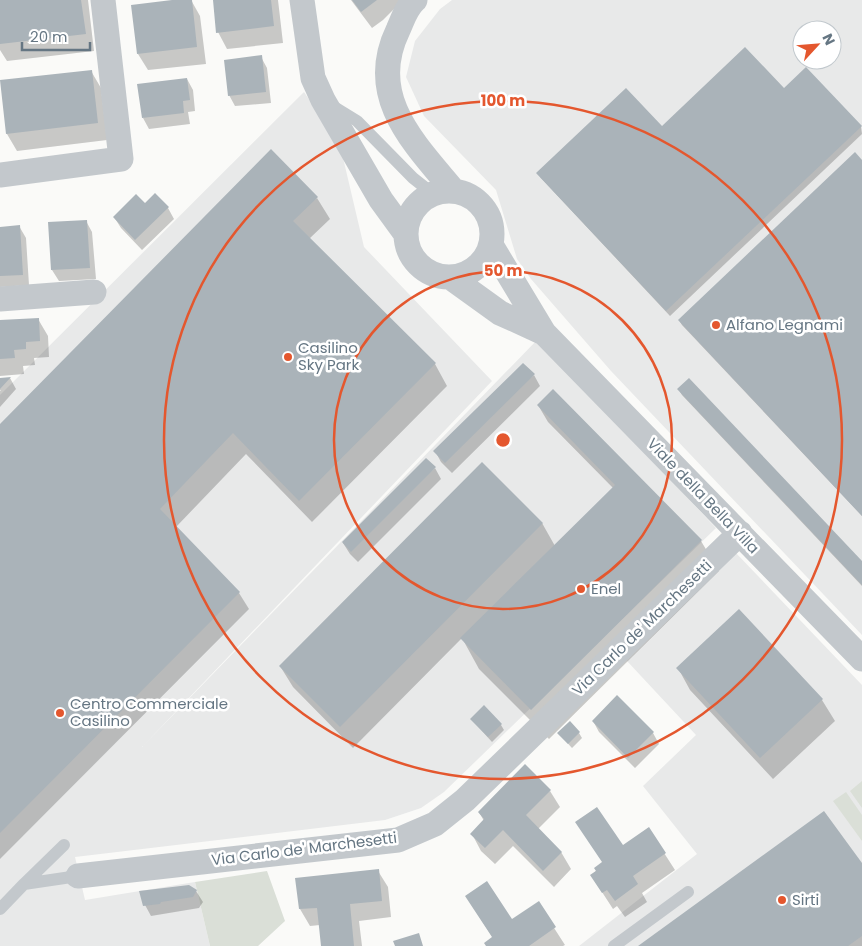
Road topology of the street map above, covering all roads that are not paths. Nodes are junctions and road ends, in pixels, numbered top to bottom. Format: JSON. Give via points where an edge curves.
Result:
{"nodes":[{"id":1,"x":102,"y":0,"type":"edge"},
{"id":2,"x":302,"y":0,"type":"edge"},
{"id":3,"x":415,"y":0,"type":"edge"},
{"id":4,"x":323,"y":100,"type":"junction"},
{"id":5,"x":0,"y":175,"type":"edge"},
{"id":6,"x":442,"y":192,"type":"junction"},
{"id":7,"x":405,"y":233,"type":"junction"},
{"id":8,"x":491,"y":245,"type":"junction"},
{"id":9,"x":450,"y":278,"type":"junction"},
{"id":10,"x":94,"y":292,"type":"dead end"},
{"id":11,"x":0,"y":299,"type":"edge"},
{"id":12,"x":544,"y":333,"type":"junction"},
{"id":13,"x":740,"y":533,"type":"junction"},
{"id":14,"x":862,"y":659,"type":"edge"},
{"id":15,"x":64,"y":845,"type":"dead end"},
{"id":16,"x":78,"y":876,"type":"joint"},
{"id":17,"x":24,"y":884,"type":"junction"},
{"id":18,"x":688,"y":892,"type":"dead end"},
{"id":19,"x":0,"y":909,"type":"edge"},
{"id":20,"x":614,"y":946,"type":"edge"}],
"edges":[{"from":1,"to":5,"type":"street","via":[[121,159]]},
{"from":2,"to":4,"type":"street","name":"Viale della Bella Villa","via":[[314,78]]},
{"from":3,"to":6,"type":"street","via":[[409,5],[391,43],[387,84],[395,112]]},
{"from":4,"to":6,"type":"lane","name":"Viale della Bella Villa","via":[[358,121],[413,178]]},
{"from":4,"to":7,"type":"street","name":"Viale della Bella Villa","via":[[380,200]]},
{"from":6,"to":7,"type":"street","via":[[421,200],[407,220]]},
{"from":6,"to":8,"type":"street","name":"Viale della Bella Villa","via":[[468,194],[480,203],[492,230]]},
{"from":7,"to":9,"type":"street","name":"Viale della Bella Villa","via":[[412,258],[434,275]]},
{"from":8,"to":9,"type":"street","via":[[476,268]]},
{"from":8,"to":12,"type":"street","name":"Viale della Bella Villa"},
{"from":9,"to":12,"type":"street","name":"Viale della Bella Villa","via":[[500,313]]},
{"from":10,"to":11,"type":"street"},
{"from":12,"to":13,"type":"street","name":"Viale della Bella Villa"},
{"from":13,"to":14,"type":"street","name":"Viale della Bella Villa"},
{"from":13,"to":16,"type":"street","name":"Via Carlo de' Marchesetti","via":[[465,800],[435,824],[398,840]]},
{"from":15,"to":17,"type":"lane"},
{"from":16,"to":17,"type":"lane","name":"Via Carlo de' Marchesetti"},
{"from":17,"to":19,"type":"lane"},
{"from":18,"to":20,"type":"lane"}]}
